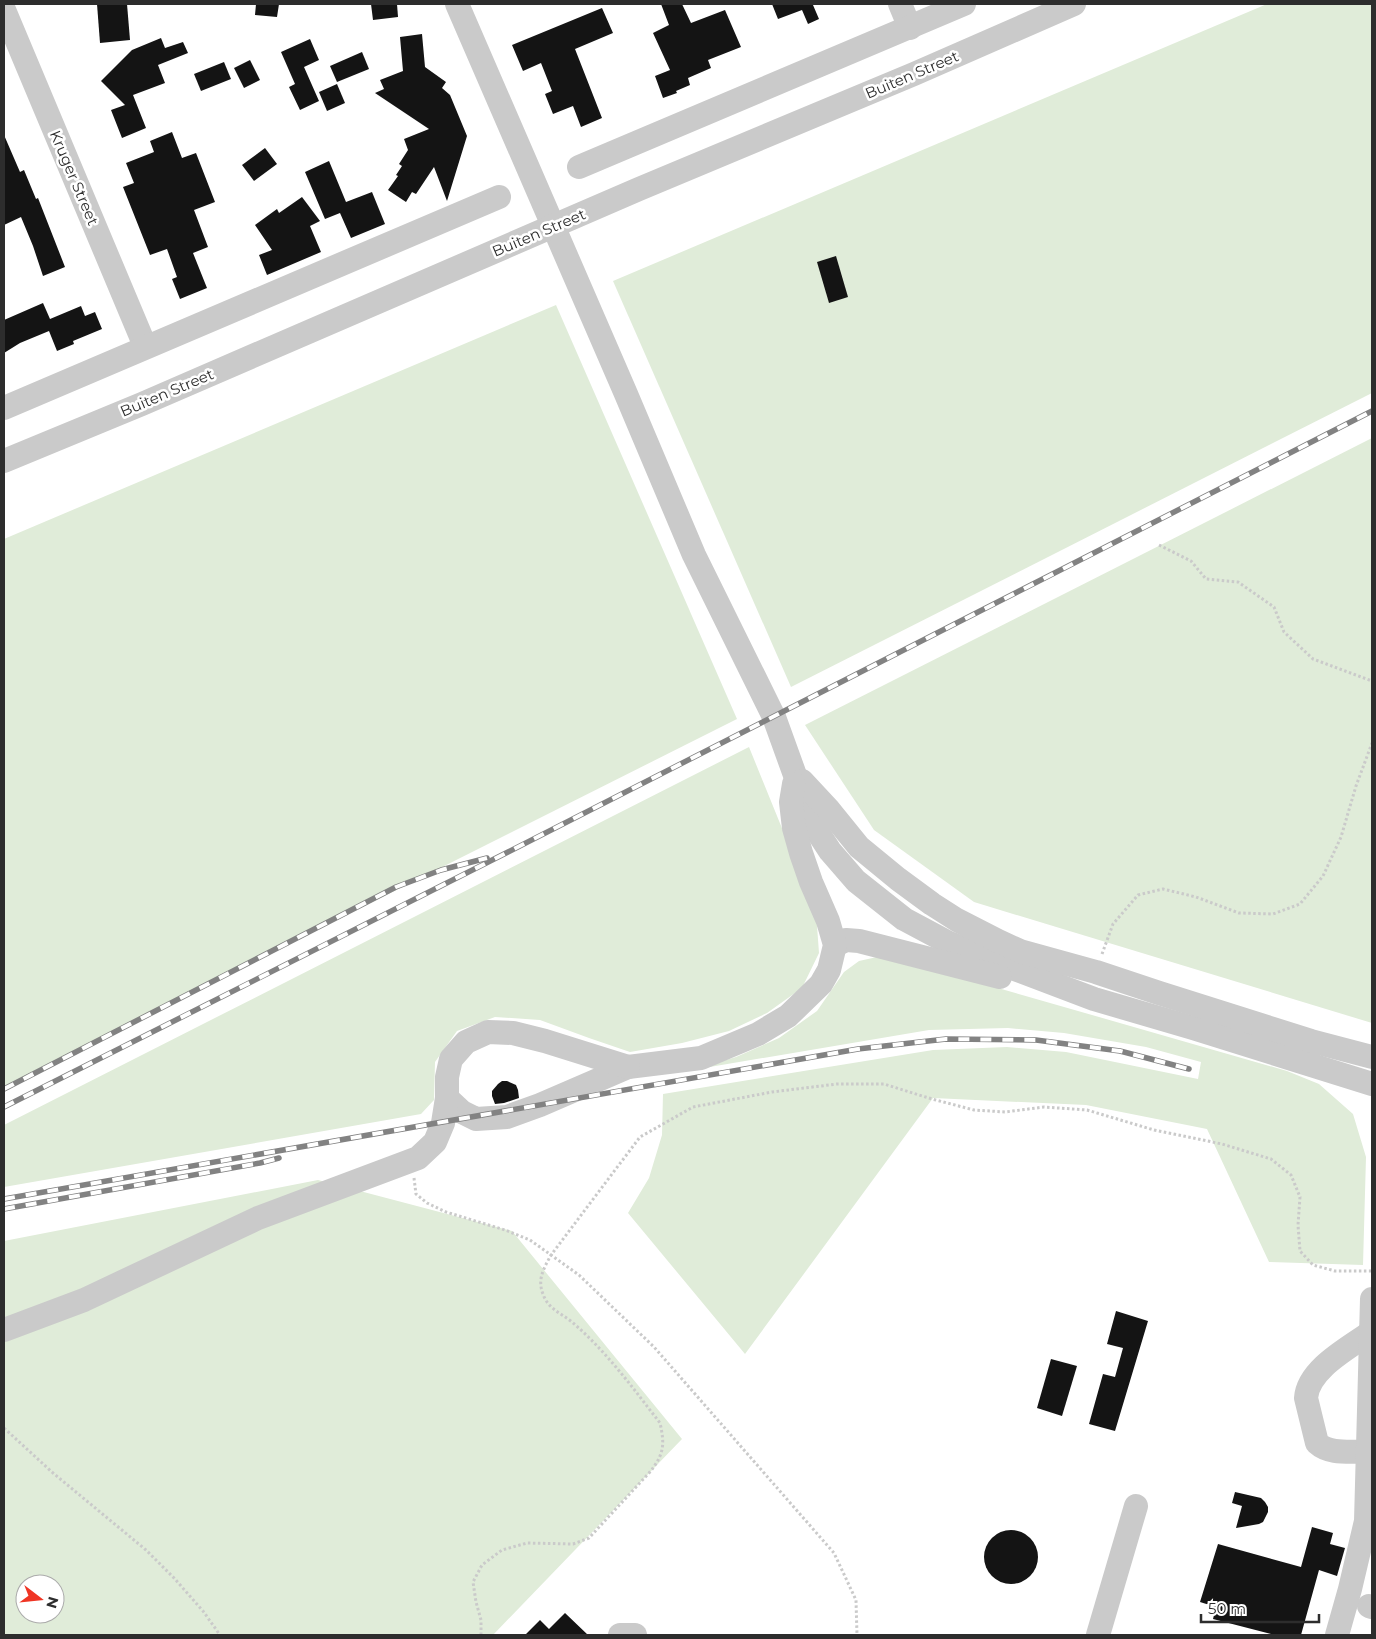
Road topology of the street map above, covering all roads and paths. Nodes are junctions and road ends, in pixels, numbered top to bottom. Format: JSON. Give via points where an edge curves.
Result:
{"nodes":[{"id":1,"x":457,"y":4,"type":"edge"},
{"id":2,"x":900,"y":4,"type":"edge"},
{"id":3,"x":964,"y":4,"type":"edge"},
{"id":4,"x":1074,"y":4,"type":"edge"},
{"id":5,"x":4,"y":10,"type":"edge"},
{"id":6,"x":910,"y":28,"type":"junction"},
{"id":7,"x":579,"y":167,"type":"dead end"},
{"id":8,"x":499,"y":197,"type":"dead end"},
{"id":9,"x":554,"y":226,"type":"junction"},
{"id":10,"x":145,"y":346,"type":"junction"},
{"id":11,"x":4,"y":408,"type":"edge"},
{"id":12,"x":4,"y":461,"type":"edge"},
{"id":13,"x":1159,"y":545,"type":"dead end"},
{"id":14,"x":1372,"y":681,"type":"edge"},
{"id":15,"x":1372,"y":743,"type":"edge"},
{"id":16,"x":795,"y":774,"type":"junction"},
{"id":17,"x":835,"y":945,"type":"junction"},
{"id":18,"x":1096,"y":972,"type":"junction"},
{"id":19,"x":1193,"y":1028,"type":"junction"},
{"id":20,"x":1372,"y":1057,"type":"edge"},
{"id":21,"x":628,"y":1067,"type":"junction"},
{"id":22,"x":1372,"y":1084,"type":"edge"},
{"id":23,"x":447,"y":1098,"type":"junction"},
{"id":24,"x":418,"y":1158,"type":"junction"},
{"id":25,"x":550,"y":1255,"type":"junction"},
{"id":26,"x":1372,"y":1271,"type":"edge"},
{"id":27,"x":1372,"y":1300,"type":"edge"},
{"id":28,"x":4,"y":1330,"type":"edge"},
{"id":29,"x":1370,"y":1332,"type":"junction"},
{"id":30,"x":4,"y":1428,"type":"edge"},
{"id":31,"x":1368,"y":1452,"type":"junction"},
{"id":32,"x":1136,"y":1506,"type":"dead end"},
{"id":33,"x":1369,"y":1522,"type":"edge"},
{"id":34,"x":220,"y":1635,"type":"edge"},
{"id":35,"x":481,"y":1635,"type":"edge"},
{"id":36,"x":620,"y":1635,"type":"edge"},
{"id":37,"x":635,"y":1635,"type":"edge"},
{"id":38,"x":857,"y":1635,"type":"edge"},
{"id":39,"x":1098,"y":1635,"type":"edge"},
{"id":40,"x":1337,"y":1635,"type":"edge"}],
"edges":[{"from":1,"to":9,"type":"street"},
{"from":2,"to":6,"type":"street"},
{"from":3,"to":6,"type":"street"},
{"from":4,"to":9,"type":"street","name":"Buiten Street"},
{"from":5,"to":10,"type":"street","name":"Kruger Street"},
{"from":6,"to":7,"type":"street"},
{"from":8,"to":10,"type":"street"},
{"from":9,"to":12,"type":"street","name":"Buiten Street"},
{"from":9,"to":16,"type":"street","via":[[694,555],[774,717]]},
{"from":10,"to":11,"type":"street"},
{"from":13,"to":14,"type":"path","via":[[1190,561],[1206,579],[1238,582],[1274,606],[1284,632],[1313,659]]},
{"from":15,"to":18,"type":"path","via":[[1342,837],[1323,876],[1300,904],[1273,914],[1239,913],[1163,889],[1138,895],[1113,924]]},
{"from":16,"to":17,"type":"street","via":[[791,802],[794,828],[800,853]]},
{"from":16,"to":18,"type":"street","via":[[859,847],[932,904],[1020,951]]},
{"from":16,"to":19,"type":"street","via":[[813,825],[830,851],[856,882],[904,919],[949,944],[1047,982]]},
{"from":17,"to":19,"type":"street","via":[[846,940],[859,941]]},
{"from":17,"to":21,"type":"street","via":[[829,970],[821,984],[788,1016],[758,1034],[701,1058]]},
{"from":18,"to":20,"type":"street"},
{"from":19,"to":22,"type":"street"},
{"from":21,"to":23,"type":"street","via":[[507,1117],[476,1119],[462,1112]]},
{"from":21,"to":23,"type":"street","via":[[544,1040],[513,1033],[488,1032],[466,1042],[450,1059]]},
{"from":23,"to":24,"type":"street","via":[[443,1123],[435,1142]]},
{"from":24,"to":25,"type":"path","via":[[414,1175],[416,1194],[446,1212],[530,1240]]},
{"from":24,"to":28,"type":"street","via":[[258,1218],[84,1300]]},
{"from":25,"to":26,"type":"path","via":[[640,1137],[694,1107],[837,1084],[884,1084],[974,1110],[1005,1112],[1044,1107],[1087,1110],[1271,1158],[1291,1175],[1300,1197],[1300,1251],[1313,1265],[1335,1271]]},
{"from":25,"to":35,"type":"path","via":[[540,1276],[548,1306],[588,1336],[660,1422],[663,1449],[649,1473],[589,1538],[573,1544],[527,1543],[502,1550],[482,1566],[473,1582]]},
{"from":25,"to":38,"type":"path","via":[[579,1275],[654,1347],[834,1553],[856,1600]]},
{"from":27,"to":29,"type":"street"},
{"from":29,"to":31,"type":"street"},
{"from":29,"to":31,"type":"street","via":[[1320,1369],[1306,1391],[1317,1443],[1327,1450]]},
{"from":30,"to":34,"type":"path","via":[[146,1550],[203,1611]]},
{"from":31,"to":33,"type":"street"},
{"from":32,"to":39,"type":"street"},
{"from":33,"to":40,"type":"street"},
{"from":36,"to":37,"type":"street"}]}
